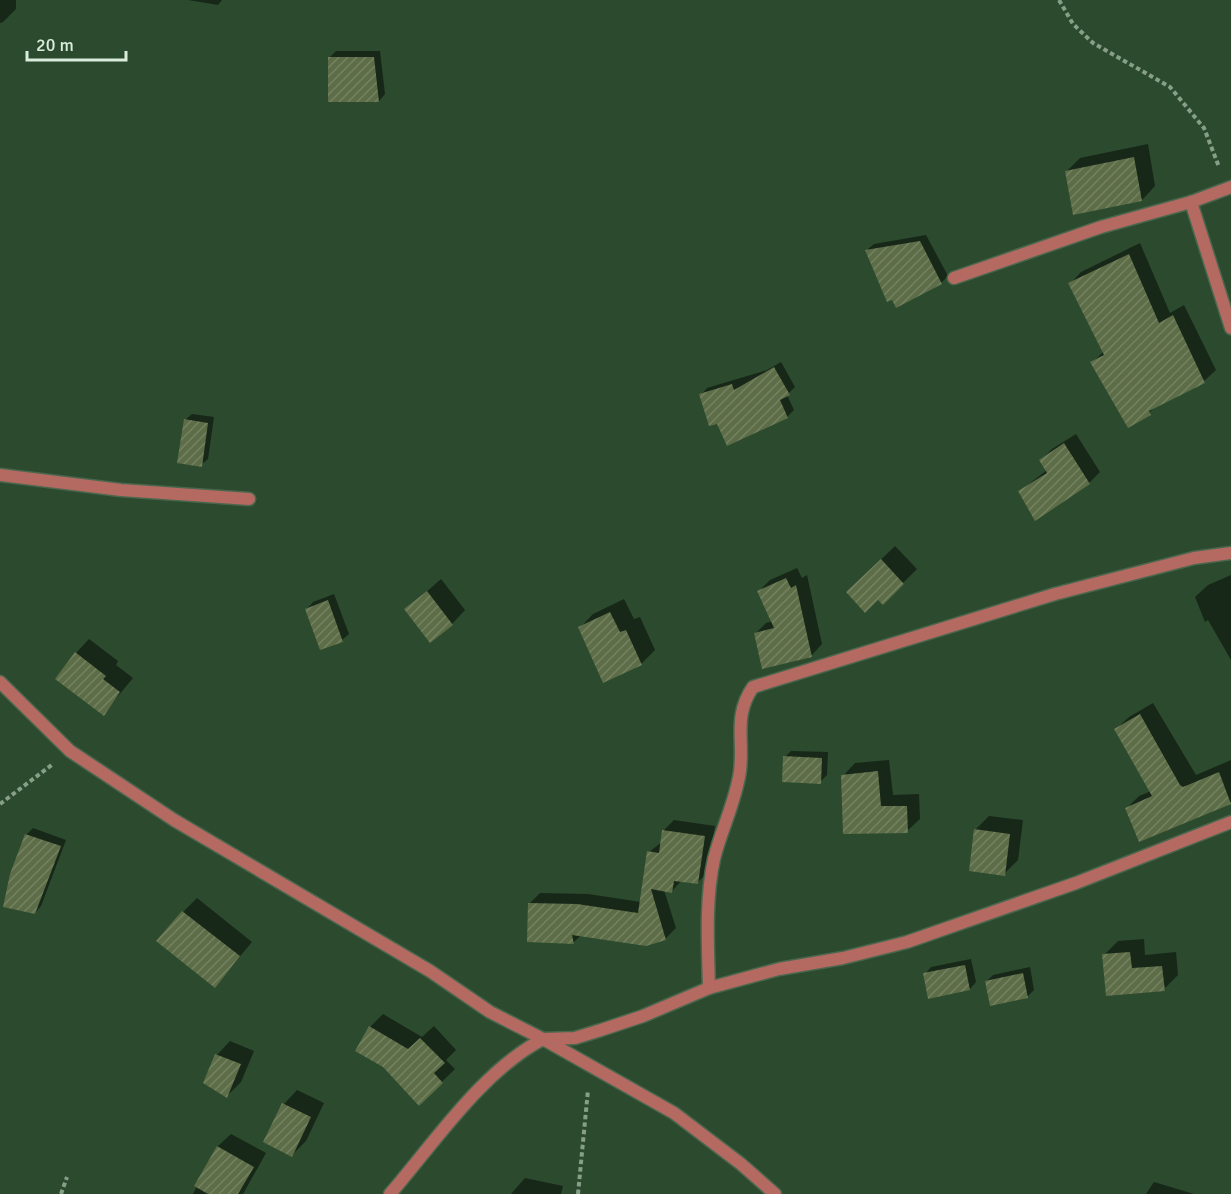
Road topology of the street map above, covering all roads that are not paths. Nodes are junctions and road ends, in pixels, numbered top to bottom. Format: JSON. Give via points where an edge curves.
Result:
{"nodes":[{"id":1,"x":1229,"y":188,"type":"edge"},
{"id":2,"x":1191,"y":202,"type":"junction"},
{"id":3,"x":954,"y":278,"type":"dead end"},
{"id":4,"x":1231,"y":328,"type":"edge"},
{"id":5,"x":0,"y":475,"type":"edge"},
{"id":6,"x":249,"y":499,"type":"dead end"},
{"id":7,"x":1231,"y":553,"type":"edge"},
{"id":8,"x":0,"y":682,"type":"edge"},
{"id":9,"x":1231,"y":822,"type":"edge"},
{"id":10,"x":709,"y":988,"type":"junction"},
{"id":11,"x":543,"y":1039,"type":"junction"},
{"id":12,"x":390,"y":1194,"type":"edge"},
{"id":13,"x":775,"y":1194,"type":"edge"}],
"edges":[{"from":1,"to":2,"type":"street"},
{"from":2,"to":3,"type":"street","via":[[1101,227]]},
{"from":2,"to":4,"type":"street"},
{"from":5,"to":6,"type":"street","via":[[121,490]]},
{"from":7,"to":10,"type":"street","via":[[1194,558],[1065,591],[753,687],[739,722],[740,773],[714,860]]},
{"from":8,"to":11,"type":"street","via":[[70,751],[174,820],[430,971],[490,1012]]},
{"from":9,"to":10,"type":"street","via":[[1076,883],[907,942]]},
{"from":10,"to":11,"type":"street","via":[[575,1038]]},
{"from":11,"to":12,"type":"street","via":[[506,1063],[479,1089]]},
{"from":11,"to":13,"type":"street","via":[[674,1113]]}]}
